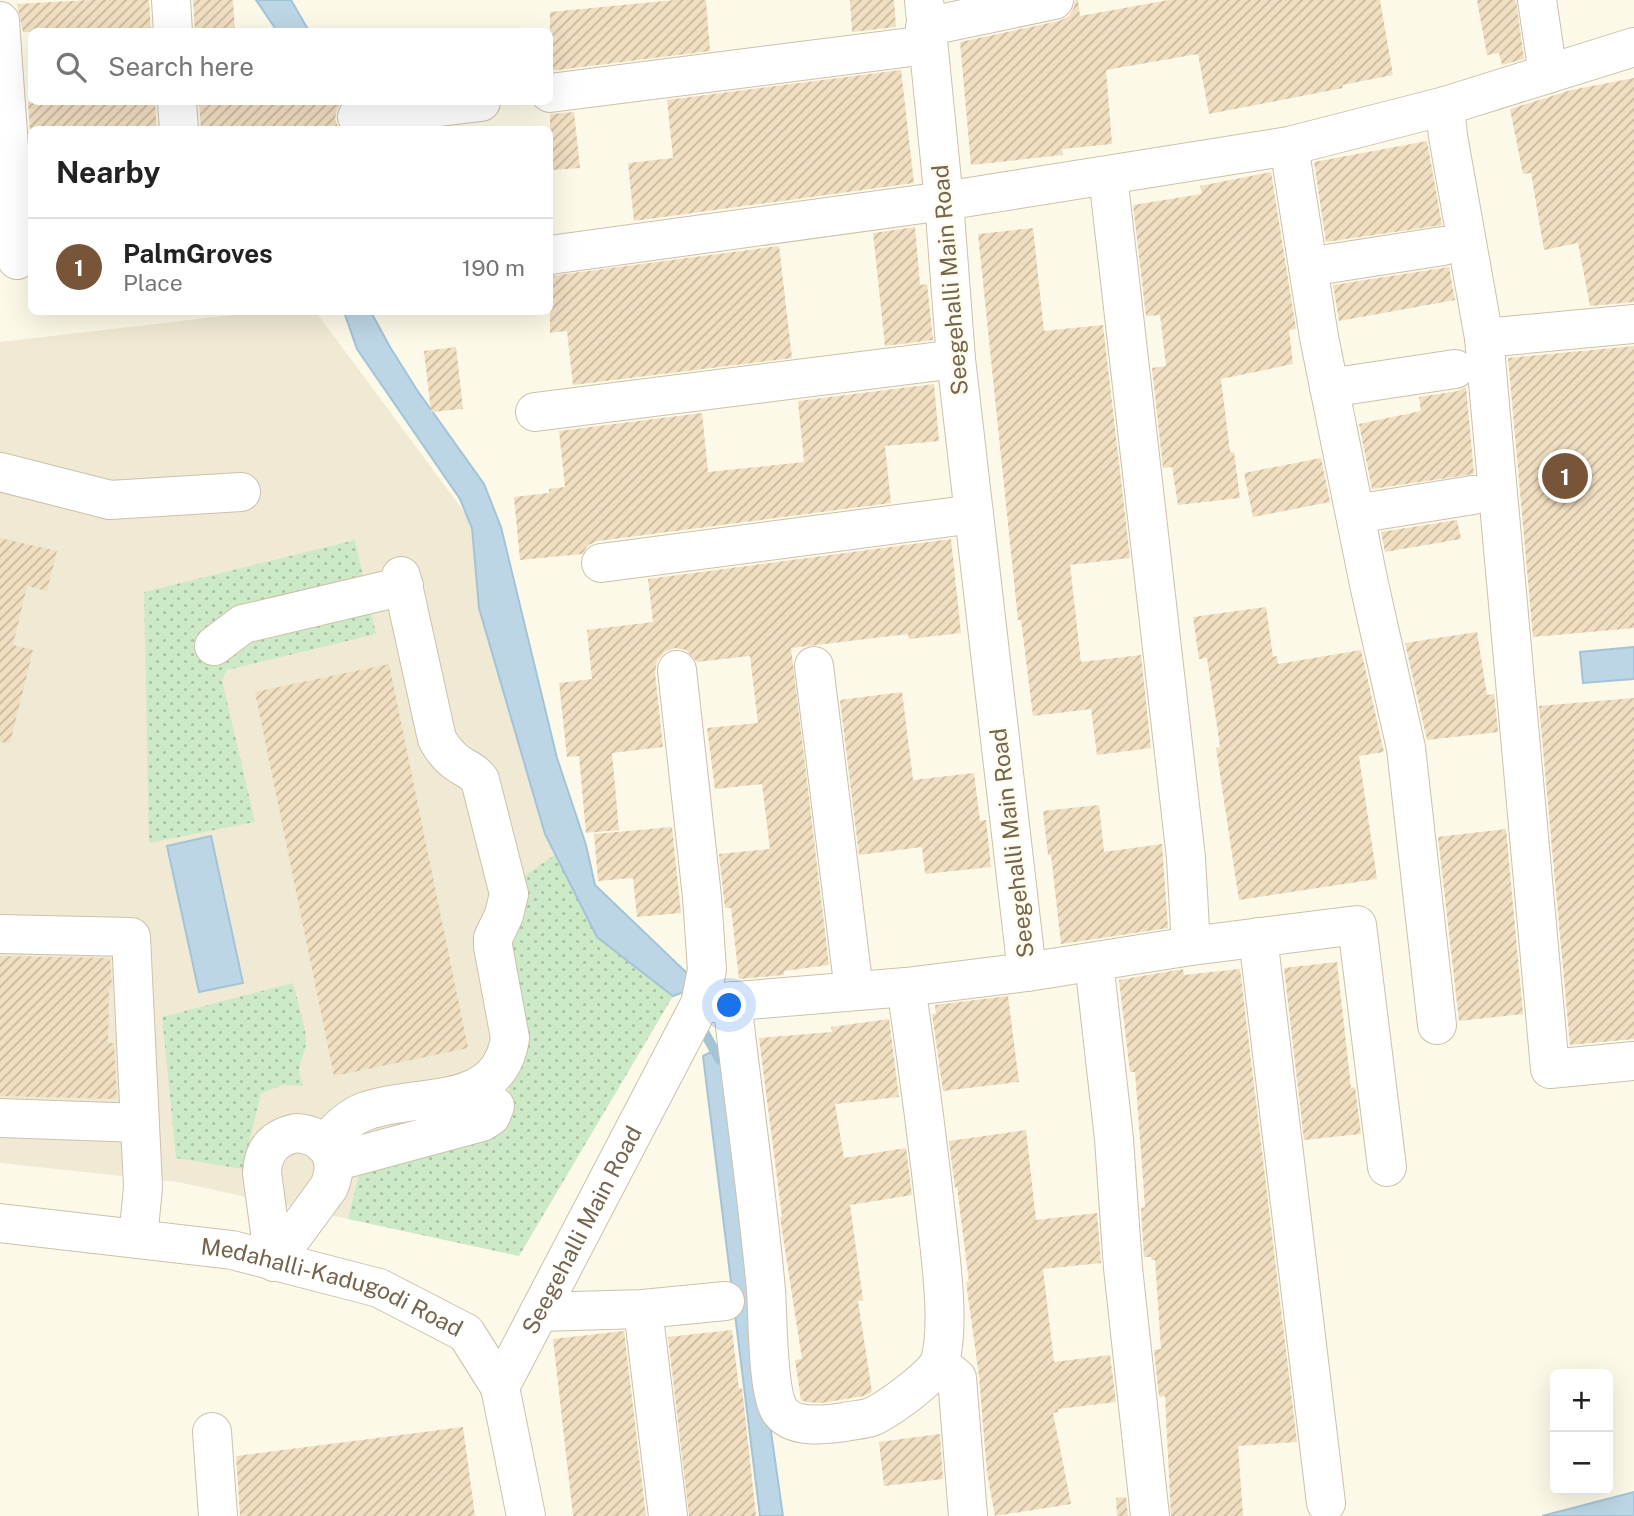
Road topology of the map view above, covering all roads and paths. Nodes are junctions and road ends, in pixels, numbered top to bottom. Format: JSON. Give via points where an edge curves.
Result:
{"nodes":[{"id":1,"x":171,"y":0,"type":"edge"},
{"id":2,"x":1054,"y":0,"type":"edge"},
{"id":3,"x":1537,"y":0,"type":"edge"},
{"id":4,"x":0,"y":21,"type":"edge"},
{"id":5,"x":925,"y":24,"type":"edge"},
{"id":6,"x":173,"y":28,"type":"edge"},
{"id":7,"x":1634,"y":47,"type":"edge"},
{"id":8,"x":1548,"y":74,"type":"junction"},
{"id":9,"x":553,"y":92,"type":"edge"},
{"id":10,"x":177,"y":105,"type":"edge"},
{"id":11,"x":456,"y":105,"type":"edge"},
{"id":12,"x":1445,"y":106,"type":"junction"},
{"id":13,"x":357,"y":117,"type":"dead end"},
{"id":14,"x":179,"y":126,"type":"edge"},
{"id":15,"x":1289,"y":146,"type":"junction"},
{"id":16,"x":1108,"y":176,"type":"junction"},
{"id":17,"x":944,"y":201,"type":"junction"},
{"id":18,"x":1443,"y":246,"type":"dead end"},
{"id":19,"x":553,"y":255,"type":"edge"},
{"id":20,"x":17,"y":260,"type":"dead end"},
{"id":21,"x":1308,"y":267,"type":"junction"},
{"id":22,"x":1634,"y":324,"type":"edge"},
{"id":23,"x":1484,"y":338,"type":"junction"},
{"id":24,"x":956,"y":359,"type":"junction"},
{"id":25,"x":1455,"y":369,"type":"dead end"},
{"id":26,"x":1329,"y":388,"type":"junction"},
{"id":27,"x":535,"y":412,"type":"dead end"},
{"id":28,"x":0,"y":472,"type":"edge"},
{"id":29,"x":241,"y":492,"type":"dead end"},
{"id":30,"x":1473,"y":495,"type":"dead end"},
{"id":31,"x":974,"y":514,"type":"junction"},
{"id":32,"x":1354,"y":514,"type":"junction"},
{"id":33,"x":601,"y":562,"type":"dead end"},
{"id":34,"x":214,"y":646,"type":"dead end"},
{"id":35,"x":814,"y":666,"type":"dead end"},
{"id":36,"x":677,"y":670,"type":"dead end"},
{"id":37,"x":0,"y":934,"type":"edge"},
{"id":38,"x":1258,"y":937,"type":"junction"},
{"id":39,"x":1191,"y":946,"type":"junction"},
{"id":40,"x":1094,"y":962,"type":"junction"},
{"id":41,"x":1027,"y":972,"type":"junction"},
{"id":42,"x":906,"y":987,"type":"junction"},
{"id":43,"x":854,"y":991,"type":"junction"},
{"id":44,"x":716,"y":1002,"type":"junction"},
{"id":45,"x":1437,"y":1025,"type":"dead end"},
{"id":46,"x":1634,"y":1061,"type":"edge"},
{"id":47,"x":495,"y":1106,"type":"dead end"},
{"id":48,"x":0,"y":1118,"type":"edge"},
{"id":49,"x":140,"y":1123,"type":"junction"},
{"id":50,"x":329,"y":1153,"type":"junction"},
{"id":51,"x":1387,"y":1167,"type":"dead end"},
{"id":52,"x":0,"y":1223,"type":"edge"},
{"id":53,"x":138,"y":1239,"type":"junction"},
{"id":54,"x":274,"y":1262,"type":"junction"},
{"id":55,"x":725,"y":1301,"type":"dead end"},
{"id":56,"x":643,"y":1309,"type":"junction"},
{"id":57,"x":539,"y":1312,"type":"junction"},
{"id":58,"x":939,"y":1363,"type":"junction"},
{"id":59,"x":500,"y":1387,"type":"junction"},
{"id":60,"x":212,"y":1432,"type":"dead end"},
{"id":61,"x":1326,"y":1503,"type":"dead end"},
{"id":62,"x":219,"y":1516,"type":"edge"},
{"id":63,"x":526,"y":1516,"type":"edge"},
{"id":64,"x":668,"y":1516,"type":"edge"},
{"id":65,"x":968,"y":1516,"type":"edge"},
{"id":66,"x":1150,"y":1516,"type":"edge"}],
"edges":[{"from":1,"to":6,"type":"street"},
{"from":2,"to":5,"type":"street"},
{"from":3,"to":8,"type":"street"},
{"from":4,"to":20,"type":"street"},
{"from":5,"to":9,"type":"street"},
{"from":5,"to":17,"type":"street","name":"Seegehalli Main Road"},
{"from":7,"to":8,"type":"street"},
{"from":8,"to":12,"type":"street"},
{"from":10,"to":14,"type":"street"},
{"from":11,"to":13,"type":"street"},
{"from":12,"to":15,"type":"street"},
{"from":12,"to":23,"type":"street"},
{"from":15,"to":16,"type":"street"},
{"from":15,"to":21,"type":"street"},
{"from":16,"to":17,"type":"street"},
{"from":16,"to":39,"type":"street","via":[[1186,858]]},
{"from":17,"to":19,"type":"street"},
{"from":17,"to":24,"type":"street","name":"Seegehalli Main Road"},
{"from":18,"to":21,"type":"street"},
{"from":21,"to":26,"type":"street"},
{"from":22,"to":23,"type":"street"},
{"from":23,"to":46,"type":"street","via":[[1550,1069]]},
{"from":24,"to":27,"type":"street"},
{"from":24,"to":31,"type":"street","name":"Seegehalli Main Road"},
{"from":25,"to":26,"type":"street"},
{"from":26,"to":32,"type":"street"},
{"from":28,"to":29,"type":"street","via":[[110,500]]},
{"from":30,"to":32,"type":"street"},
{"from":31,"to":33,"type":"street"},
{"from":31,"to":41,"type":"street","name":"Seegehalli Main Road"},
{"from":32,"to":45,"type":"street","via":[[1406,748]]},
{"from":34,"to":50,"type":"street","via":[[243,625],[402,581],[437,739],[449,756],[480,779],[507,883],[507,904],[493,938],[510,1027],[508,1053],[499,1068],[472,1091],[368,1110],[342,1125]]},
{"from":35,"to":43,"type":"street"},
{"from":36,"to":44,"type":"street","via":[[707,970]]},
{"from":37,"to":49,"type":"street","via":[[131,937]]},
{"from":38,"to":39,"type":"street"},
{"from":38,"to":51,"type":"street","via":[[1357,925]]},
{"from":38,"to":61,"type":"street"},
{"from":39,"to":40,"type":"street"},
{"from":40,"to":41,"type":"street"},
{"from":40,"to":66,"type":"street"},
{"from":41,"to":42,"type":"street","name":"Seegehalli Main Road"},
{"from":42,"to":43,"type":"street","name":"Seegehalli Main Road"},
{"from":42,"to":58,"type":"street","via":[[942,1270],[944,1323]]},
{"from":43,"to":44,"type":"street","name":"Seegehalli Main Road"},
{"from":44,"to":57,"type":"street","name":"Seegehalli Main Road"},
{"from":44,"to":58,"type":"street","via":[[755,1189],[773,1389],[780,1411],[800,1424],[870,1417],[897,1402]]},
{"from":47,"to":50,"type":"street","via":[[492,1116],[482,1122]]},
{"from":48,"to":49,"type":"street"},
{"from":49,"to":53,"type":"street","via":[[143,1187]]},
{"from":50,"to":54,"type":"street","via":[[334,1175],[329,1187]]},
{"from":50,"to":54,"type":"street","via":[[308,1134],[296,1133],[285,1135],[267,1150],[262,1173]]},
{"from":52,"to":53,"type":"street","name":"Medahalli-Kadugodi Road"},
{"from":53,"to":54,"type":"street","name":"Medahalli-Kadugodi Road","via":[[232,1251]]},
{"from":54,"to":59,"type":"street","name":"Medahalli-Kadugodi Road","via":[[379,1289],[466,1333]]},
{"from":55,"to":56,"type":"street"},
{"from":56,"to":57,"type":"street"},
{"from":56,"to":64,"type":"street"},
{"from":57,"to":59,"type":"street","name":"Seegehalli Main Road"},
{"from":58,"to":65,"type":"street","via":[[957,1378]]},
{"from":59,"to":63,"type":"street","name":"Medahalli-Kadugodi Road"},
{"from":60,"to":62,"type":"street"}]}
